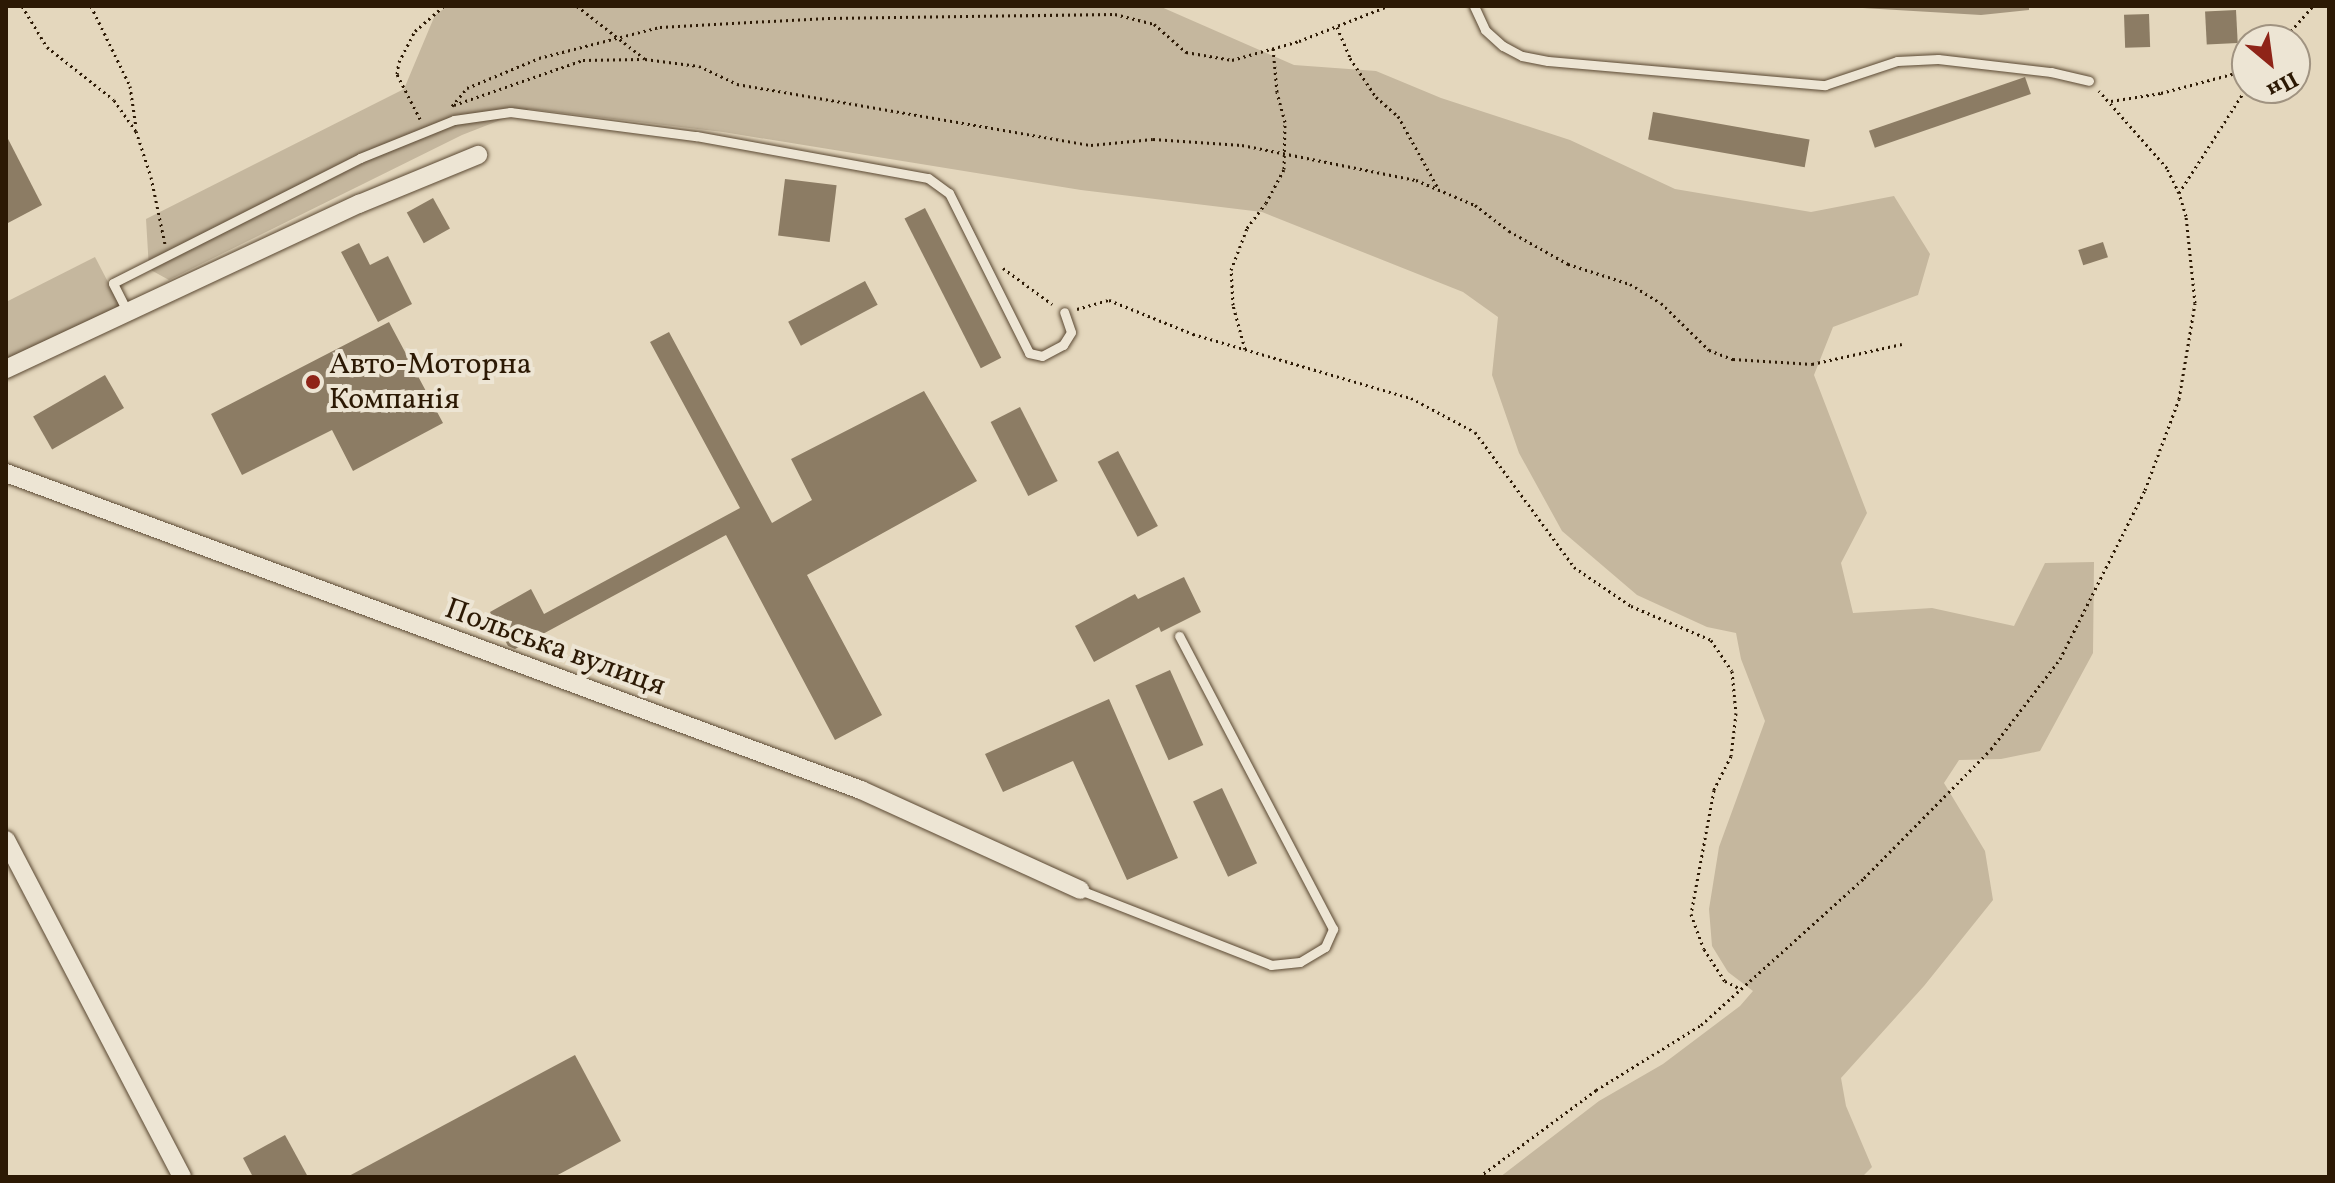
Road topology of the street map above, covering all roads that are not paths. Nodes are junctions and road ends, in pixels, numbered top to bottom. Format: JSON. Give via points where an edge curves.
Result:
{"nodes":[{"id":1,"x":1474,"y":6,"type":"edge"},
{"id":2,"x":2089,"y":81,"type":"road end"},
{"id":3,"x":478,"y":155,"type":"dead end"},
{"id":4,"x":127,"y":311,"type":"junction"},
{"id":5,"x":1064,"y":312,"type":"road end"},
{"id":6,"x":6,"y":369,"type":"edge"},
{"id":7,"x":6,"y":473,"type":"edge"},
{"id":8,"x":1179,"y":636,"type":"dead end"},
{"id":9,"x":6,"y":840,"type":"edge"},
{"id":10,"x":1080,"y":890,"type":"joint"},
{"id":11,"x":182,"y":1177,"type":"edge"}],
"edges":[{"from":1,"to":2,"type":"lane","via":[[1485,30],[1503,46],[1548,61],[1825,85],[1897,61],[1938,59]]},
{"from":3,"to":4,"type":"street"},
{"from":4,"to":5,"type":"lane","via":[[113,283],[360,158],[454,120],[510,112],[696,136],[928,178],[949,193],[1029,353],[1042,356],[1063,345],[1071,332]]},
{"from":4,"to":6,"type":"street"},
{"from":7,"to":10,"type":"street","name":"Польська вулиця","via":[[861,790]]},
{"from":8,"to":10,"type":"lane","via":[[1333,929],[1325,947],[1300,962],[1271,965]]},
{"from":9,"to":11,"type":"street"}]}
